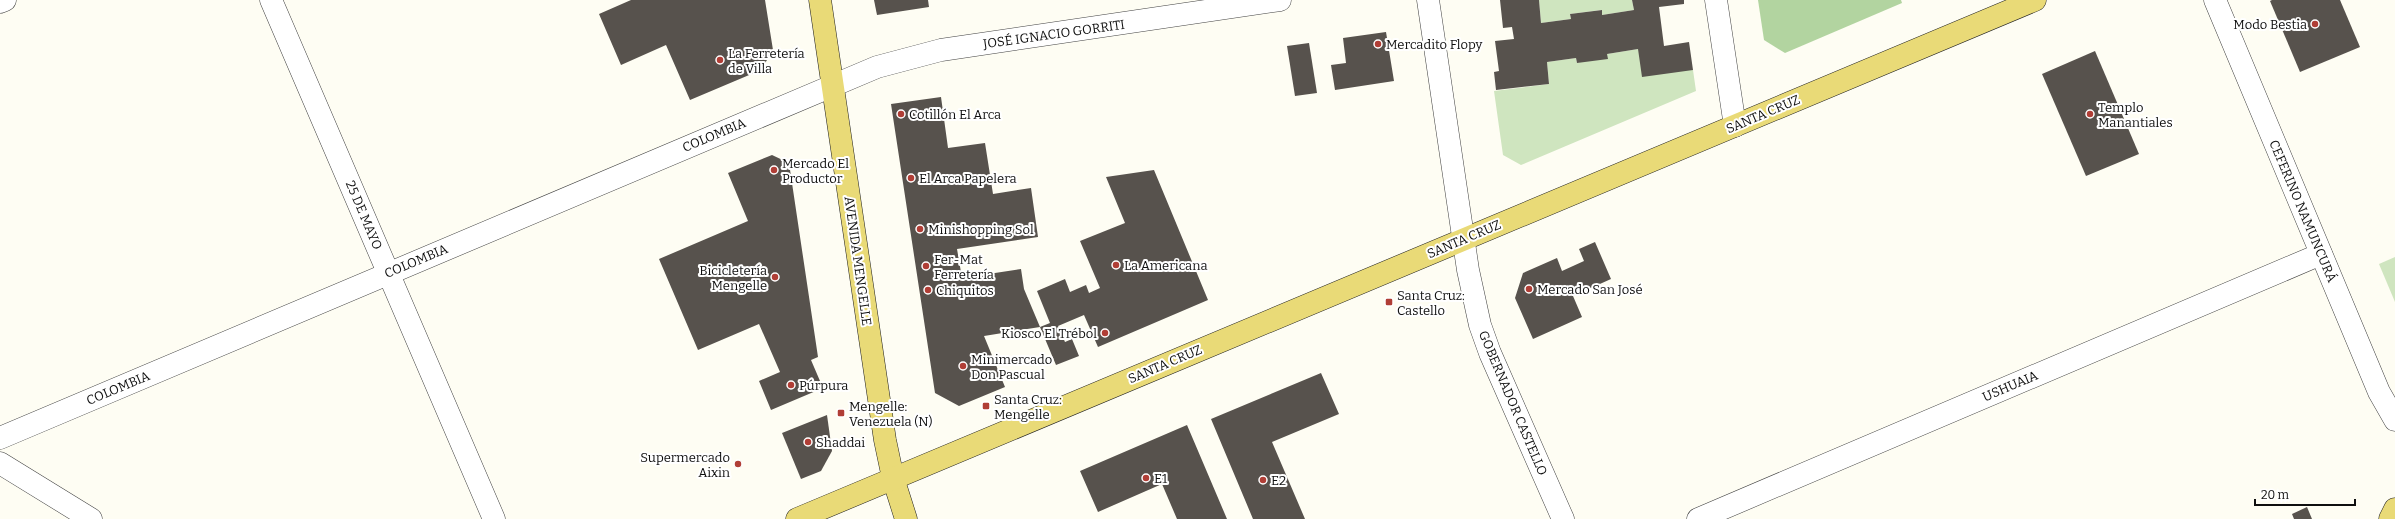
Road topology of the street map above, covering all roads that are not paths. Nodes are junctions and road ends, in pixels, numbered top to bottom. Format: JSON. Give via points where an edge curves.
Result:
{"nodes":[{"id":1,"x":5,"y":0,"type":"edge"},
{"id":2,"x":271,"y":0,"type":"edge"},
{"id":3,"x":820,"y":0,"type":"edge"},
{"id":4,"x":1280,"y":0,"type":"edge"},
{"id":5,"x":1428,"y":0,"type":"edge"},
{"id":6,"x":1716,"y":0,"type":"edge"},
{"id":7,"x":2035,"y":0,"type":"edge"},
{"id":8,"x":2215,"y":0,"type":"edge"},
{"id":9,"x":0,"y":2,"type":"edge"},
{"id":10,"x":832,"y":85,"type":"junction"},
{"id":11,"x":1735,"y":126,"type":"junction"},
{"id":12,"x":1464,"y":239,"type":"junction"},
{"id":13,"x":2321,"y":254,"type":"junction"},
{"id":14,"x":388,"y":273,"type":"junction"},
{"id":15,"x":2395,"y":420,"type":"edge"},
{"id":16,"x":0,"y":438,"type":"edge"},
{"id":17,"x":0,"y":463,"type":"edge"},
{"id":18,"x":893,"y":478,"type":"junction"},
{"id":19,"x":2395,"y":508,"type":"edge"},
{"id":20,"x":91,"y":519,"type":"edge"},
{"id":21,"x":494,"y":519,"type":"edge"},
{"id":22,"x":797,"y":519,"type":"edge"},
{"id":23,"x":906,"y":519,"type":"edge"},
{"id":24,"x":1563,"y":519,"type":"edge"},
{"id":25,"x":1698,"y":519,"type":"edge"},
{"id":26,"x":2390,"y":519,"type":"edge"}],
"edges":[{"from":1,"to":9,"type":"street"},
{"from":2,"to":14,"type":"street","name":"25 DE MAYO"},
{"from":3,"to":10,"type":"main road","name":"AVENIDA MENGELLE"},
{"from":4,"to":10,"type":"street","name":"JOSÉ IGNACIO GORRITI","via":[[941,50],[877,67]]},
{"from":5,"to":12,"type":"street","name":"GOBERNADOR CASTELLO"},
{"from":6,"to":11,"type":"street"},
{"from":7,"to":11,"type":"main road","name":"SANTA CRUZ"},
{"from":8,"to":13,"type":"street","name":"CEFERINO NAMUNCURÁ"},
{"from":10,"to":14,"type":"street","name":"COLOMBIA"},
{"from":10,"to":18,"type":"main road","name":"AVENIDA MENGELLE","via":[[885,440]]},
{"from":11,"to":12,"type":"main road","name":"SANTA CRUZ"},
{"from":12,"to":18,"type":"main road","name":"SANTA CRUZ"},
{"from":12,"to":24,"type":"street","name":"GOBERNADOR CASTELLO","via":[[1473,297],[1483,332]]},
{"from":13,"to":15,"type":"street","name":"CEFERINO NAMUNCURÁ","via":[[2379,392]]},
{"from":13,"to":25,"type":"street","name":"USHUAIA"},
{"from":14,"to":16,"type":"street","name":"COLOMBIA"},
{"from":14,"to":21,"type":"street","name":"25 DE MAYO"},
{"from":17,"to":20,"type":"street"},
{"from":18,"to":22,"type":"main road","name":"SANTA CRUZ"},
{"from":18,"to":23,"type":"main road","name":"AVENIDA MENGELLE"},
{"from":19,"to":26,"type":"main road"}]}
